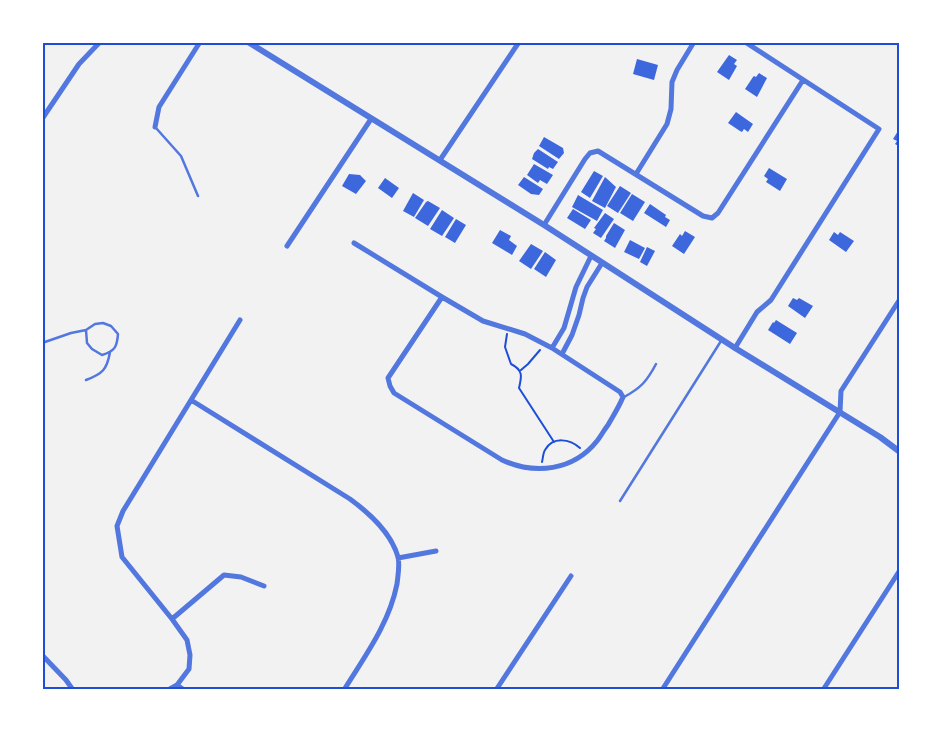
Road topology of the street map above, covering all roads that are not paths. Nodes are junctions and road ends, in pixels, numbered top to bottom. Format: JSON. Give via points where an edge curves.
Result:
{"nodes":[{"id":1,"x":100,"y":42,"type":"edge"},
{"id":2,"x":200,"y":42,"type":"edge"},
{"id":3,"x":248,"y":42,"type":"edge"},
{"id":4,"x":519,"y":42,"type":"edge"},
{"id":5,"x":694,"y":42,"type":"edge"},
{"id":6,"x":745,"y":42,"type":"edge"},
{"id":7,"x":803,"y":80,"type":"junction"},
{"id":8,"x":42,"y":119,"type":"edge"},
{"id":9,"x":370,"y":119,"type":"junction"},
{"id":10,"x":155,"y":127,"type":"joint"},
{"id":11,"x":440,"y":160,"type":"junction"},
{"id":12,"x":636,"y":174,"type":"junction"},
{"id":13,"x":198,"y":196,"type":"dead end"},
{"id":14,"x":544,"y":225,"type":"junction"},
{"id":15,"x":354,"y":243,"type":"dead end"},
{"id":16,"x":287,"y":246,"type":"dead end"},
{"id":17,"x":591,"y":256,"type":"junction"},
{"id":18,"x":602,"y":263,"type":"junction"},
{"id":19,"x":442,"y":298,"type":"junction"},
{"id":20,"x":900,"y":299,"type":"edge"},
{"id":21,"x":240,"y":320,"type":"dead end"},
{"id":22,"x":86,"y":330,"type":"junction"},
{"id":23,"x":722,"y":339,"type":"junction"},
{"id":24,"x":42,"y":342,"type":"edge"},
{"id":25,"x":552,"y":348,"type":"junction"},
{"id":26,"x":735,"y":348,"type":"junction"},
{"id":27,"x":110,"y":352,"type":"junction"},
{"id":28,"x":562,"y":354,"type":"junction"},
{"id":29,"x":656,"y":364,"type":"dead end"},
{"id":30,"x":86,"y":380,"type":"dead end"},
{"id":31,"x":623,"y":398,"type":"junction"},
{"id":32,"x":191,"y":400,"type":"junction"},
{"id":33,"x":840,"y":412,"type":"junction"},
{"id":34,"x":900,"y":452,"type":"edge"},
{"id":35,"x":620,"y":501,"type":"dead end"},
{"id":36,"x":436,"y":551,"type":"dead end"},
{"id":37,"x":398,"y":558,"type":"junction"},
{"id":38,"x":900,"y":570,"type":"edge"},
{"id":39,"x":571,"y":576,"type":"dead end"},
{"id":40,"x":264,"y":586,"type":"dead end"},
{"id":41,"x":172,"y":619,"type":"junction"},
{"id":42,"x":42,"y":655,"type":"edge"},
{"id":43,"x":177,"y":685,"type":"junction"},
{"id":44,"x":73,"y":690,"type":"edge"},
{"id":45,"x":168,"y":690,"type":"edge"},
{"id":46,"x":184,"y":690,"type":"edge"},
{"id":47,"x":344,"y":690,"type":"edge"},
{"id":48,"x":496,"y":690,"type":"edge"},
{"id":49,"x":662,"y":690,"type":"edge"},
{"id":50,"x":823,"y":690,"type":"edge"}],
"edges":[{"from":1,"to":8,"type":"street","via":[[78,64]]},
{"from":2,"to":10,"type":"street","via":[[159,107]]},
{"from":3,"to":9,"type":"street"},
{"from":4,"to":11,"type":"street"},
{"from":5,"to":12,"type":"street","via":[[672,82],[667,124]]},
{"from":6,"to":7,"type":"street"},
{"from":7,"to":12,"type":"street","via":[[712,218],[703,216]]},
{"from":7,"to":26,"type":"street","via":[[880,129],[771,300],[757,312]]},
{"from":9,"to":11,"type":"street"},
{"from":9,"to":16,"type":"street"},
{"from":10,"to":13,"type":"lane","via":[[181,156]]},
{"from":11,"to":14,"type":"street"},
{"from":12,"to":14,"type":"street","via":[[598,151],[590,153]]},
{"from":14,"to":17,"type":"street"},
{"from":15,"to":19,"type":"street"},
{"from":17,"to":18,"type":"street"},
{"from":17,"to":25,"type":"street","via":[[576,287],[564,328]]},
{"from":18,"to":23,"type":"street"},
{"from":18,"to":28,"type":"street","via":[[587,288],[572,335]]},
{"from":19,"to":25,"type":"street","via":[[483,321],[524,334]]},
{"from":19,"to":31,"type":"street","via":[[388,378],[390,386],[394,393],[502,460],[529,469],[548,469],[566,464],[596,442]]},
{"from":20,"to":33,"type":"street","via":[[841,391]]},
{"from":21,"to":32,"type":"street"},
{"from":22,"to":24,"type":"lane"},
{"from":22,"to":27,"type":"lane","via":[[87,343],[92,349],[102,354]]},
{"from":22,"to":27,"type":"lane","via":[[96,324],[111,326],[118,334],[117,345]]},
{"from":23,"to":26,"type":"street"},
{"from":23,"to":35,"type":"lane"},
{"from":25,"to":28,"type":"street"},
{"from":26,"to":33,"type":"street"},
{"from":27,"to":30,"type":"lane","via":[[108,363],[100,375]]},
{"from":28,"to":31,"type":"street","via":[[620,392]]},
{"from":29,"to":31,"type":"lane","via":[[648,378]]},
{"from":32,"to":37,"type":"street","via":[[366,511],[384,530]]},
{"from":32,"to":41,"type":"street","via":[[122,511],[117,526],[122,557]]},
{"from":33,"to":34,"type":"street"},
{"from":33,"to":49,"type":"street"},
{"from":36,"to":37,"type":"street"},
{"from":37,"to":47,"type":"street","via":[[396,589],[385,622]]},
{"from":38,"to":50,"type":"street"},
{"from":39,"to":48,"type":"street"},
{"from":40,"to":41,"type":"street","via":[[241,577],[224,575]]},
{"from":41,"to":43,"type":"street","via":[[186,640],[190,655],[188,669]]},
{"from":42,"to":44,"type":"street"},
{"from":43,"to":45,"type":"street"},
{"from":43,"to":46,"type":"street"}]}
